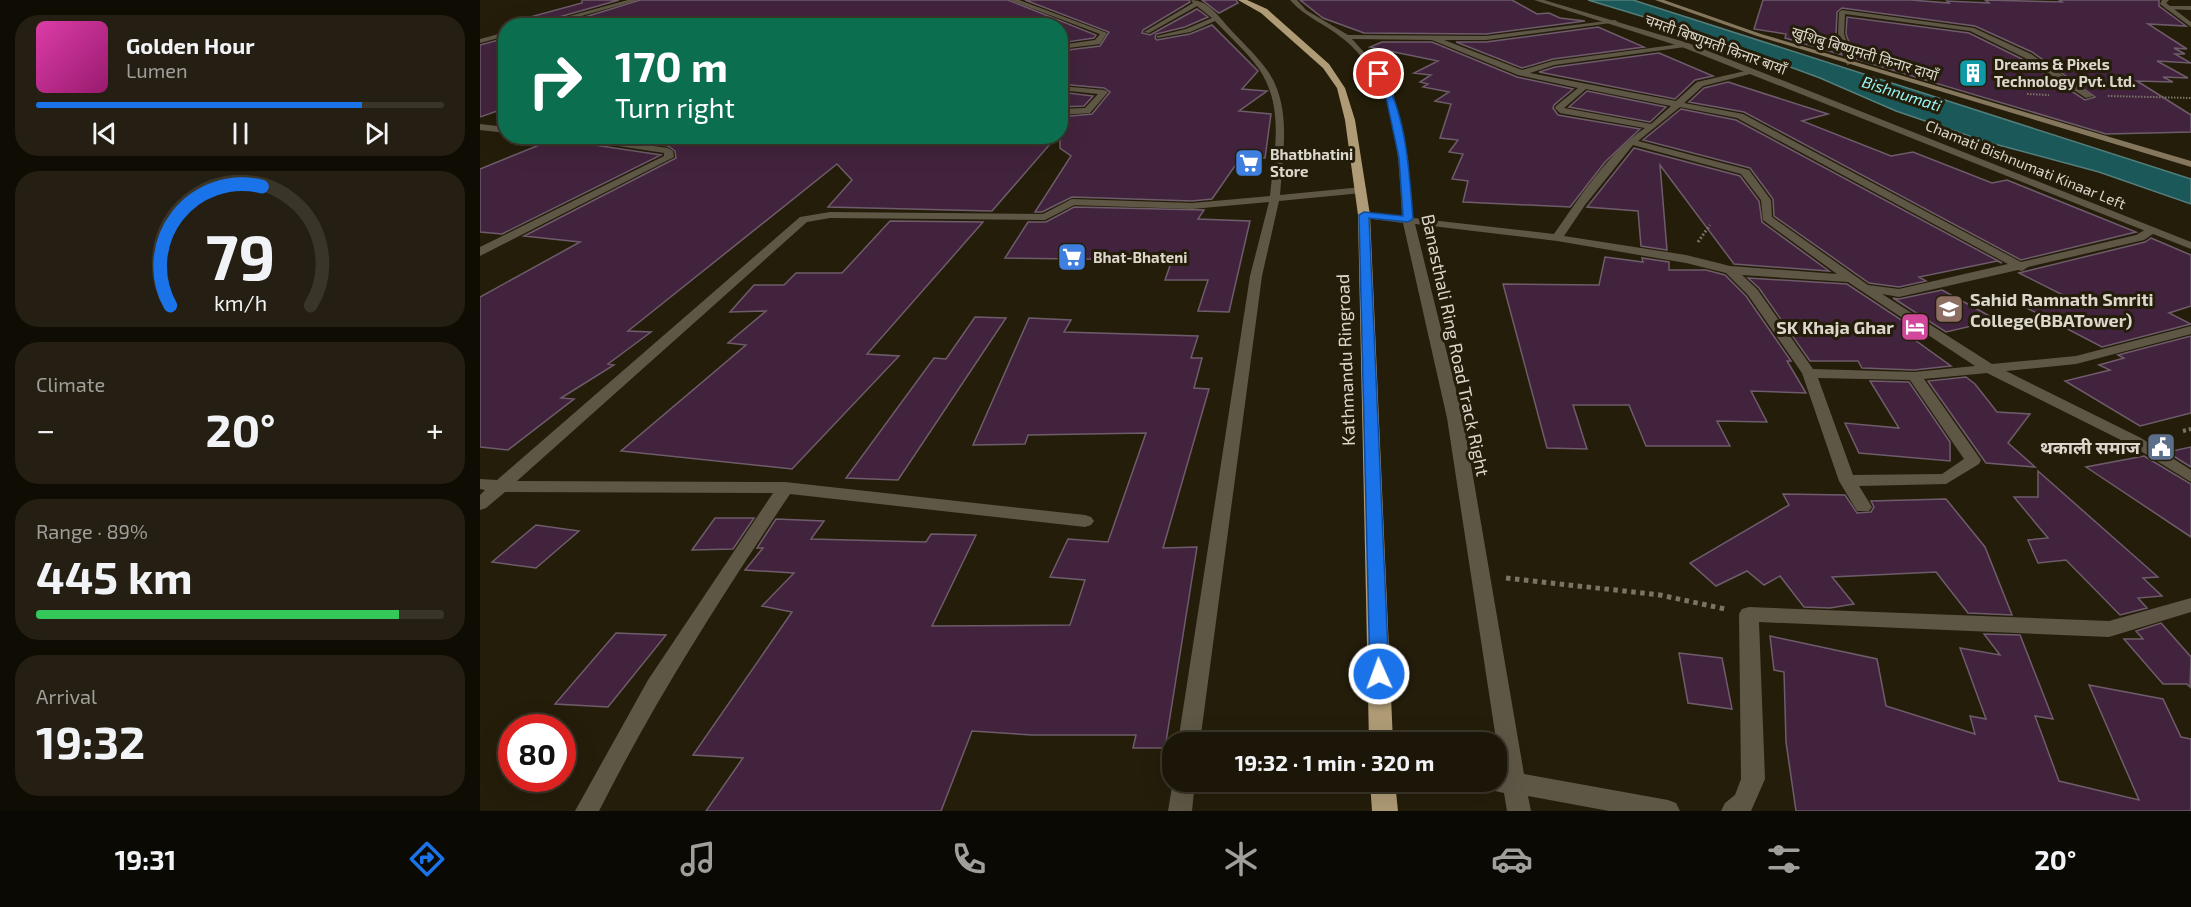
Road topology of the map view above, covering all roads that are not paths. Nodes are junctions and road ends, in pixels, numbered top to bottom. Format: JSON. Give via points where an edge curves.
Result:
{"nodes":[{"id":1,"x":635,"y":0,"type":"edge"},
{"id":2,"x":1013,"y":0,"type":"edge"},
{"id":3,"x":1241,"y":0,"type":"edge"},
{"id":4,"x":1293,"y":0,"type":"edge"},
{"id":5,"x":1536,"y":0,"type":"edge"},
{"id":6,"x":1658,"y":0,"type":"edge"},
{"id":7,"x":1195,"y":2,"type":"edge"},
{"id":8,"x":2166,"y":3,"type":"edge"},
{"id":9,"x":1260,"y":6,"type":"edge"},
{"id":10,"x":2191,"y":8,"type":"edge"},
{"id":11,"x":566,"y":18,"type":"edge"},
{"id":12,"x":1063,"y":18,"type":"edge"},
{"id":13,"x":1217,"y":18,"type":"junction"},
{"id":14,"x":1068,"y":20,"type":"edge"},
{"id":15,"x":1616,"y":22,"type":"junction"},
{"id":16,"x":2191,"y":23,"type":"edge"},
{"id":17,"x":1147,"y":32,"type":"dead end"},
{"id":18,"x":498,"y":36,"type":"edge"},
{"id":19,"x":1346,"y":37,"type":"junction"},
{"id":20,"x":1159,"y":38,"type":"dead end"},
{"id":21,"x":1434,"y":38,"type":"junction"},
{"id":22,"x":480,"y":41,"type":"edge"},
{"id":23,"x":1685,"y":45,"type":"junction"},
{"id":24,"x":1068,"y":46,"type":"edge"},
{"id":25,"x":1850,"y":63,"type":"junction"},
{"id":26,"x":1751,"y":71,"type":"junction"},
{"id":27,"x":1521,"y":72,"type":"junction"},
{"id":28,"x":1583,"y":87,"type":"junction"},
{"id":29,"x":1068,"y":89,"type":"edge"},
{"id":30,"x":2089,"y":96,"type":"dead end"},
{"id":31,"x":1678,"y":103,"type":"junction"},
{"id":32,"x":1849,"y":110,"type":"joint"},
{"id":33,"x":1068,"y":112,"type":"edge"},
{"id":34,"x":480,"y":127,"type":"edge"},
{"id":35,"x":1653,"y":127,"type":"junction"},
{"id":36,"x":498,"y":129,"type":"edge"},
{"id":37,"x":1631,"y":142,"type":"junction"},
{"id":38,"x":616,"y":144,"type":"edge"},
{"id":39,"x":2191,"y":164,"type":"edge"},
{"id":40,"x":1362,"y":190,"type":"junction"},
{"id":41,"x":1275,"y":197,"type":"junction"},
{"id":42,"x":1364,"y":215,"type":"junction"},
{"id":43,"x":1408,"y":219,"type":"junction"},
{"id":44,"x":2152,"y":230,"type":"junction"},
{"id":45,"x":1557,"y":238,"type":"junction"},
{"id":46,"x":2191,"y":246,"type":"edge"},
{"id":47,"x":480,"y":252,"type":"edge"},
{"id":48,"x":2022,"y":267,"type":"junction"},
{"id":49,"x":1730,"y":270,"type":"junction"},
{"id":50,"x":1856,"y":282,"type":"junction"},
{"id":51,"x":2191,"y":330,"type":"edge"},
{"id":52,"x":1988,"y":368,"type":"junction"},
{"id":53,"x":1809,"y":373,"type":"junction"},
{"id":54,"x":1914,"y":376,"type":"junction"},
{"id":55,"x":2191,"y":477,"type":"edge"},
{"id":56,"x":1847,"y":481,"type":"junction"},
{"id":57,"x":480,"y":484,"type":"edge"},
{"id":58,"x":499,"y":486,"type":"junction"},
{"id":59,"x":785,"y":488,"type":"junction"},
{"id":60,"x":480,"y":504,"type":"edge"},
{"id":61,"x":1863,"y":507,"type":"dead end"},
{"id":62,"x":1085,"y":521,"type":"dead end"},
{"id":63,"x":2191,"y":605,"type":"edge"},
{"id":64,"x":1190,"y":732,"type":"edge"},
{"id":65,"x":1382,"y":732,"type":"edge"},
{"id":66,"x":1499,"y":732,"type":"edge"},
{"id":67,"x":1507,"y":782,"type":"edge"},
{"id":68,"x":1507,"y":786,"type":"edge"},
{"id":69,"x":1183,"y":792,"type":"edge"},
{"id":70,"x":1383,"y":792,"type":"edge"},
{"id":71,"x":587,"y":811,"type":"edge"},
{"id":72,"x":1180,"y":811,"type":"edge"},
{"id":73,"x":1384,"y":811,"type":"edge"},
{"id":74,"x":1519,"y":811,"type":"edge"},
{"id":75,"x":1668,"y":811,"type":"edge"},
{"id":76,"x":1733,"y":811,"type":"edge"}],
"edges":[{"from":1,"to":11,"type":"street"},
{"from":2,"to":12,"type":"street"},
{"from":3,"to":9,"type":"highway","name":"Kathmandu Ringroad"},
{"from":4,"to":19,"type":"street","name":"Banasthali Ring Road Track Right"},
{"from":5,"to":15,"type":"street","name":"चमती बिष्णुमती किनार बायाँ"},
{"from":6,"to":25,"type":"main road","name":"खुशिबु बिष्णुमती किनार दायाँ"},
{"from":7,"to":13,"type":"street"},
{"from":7,"to":17,"type":"street"},
{"from":8,"to":10,"type":"street"},
{"from":8,"to":16,"type":"street","via":[[2182,20]]},
{"from":9,"to":40,"type":"highway","name":"Kathmandu Ringroad","via":[[1311,50],[1341,88]]},
{"from":13,"to":20,"type":"street","via":[[1188,32]]},
{"from":13,"to":41,"type":"street","via":[[1262,68],[1277,101],[1281,118]]},
{"from":14,"to":24,"type":"street","via":[[1104,33],[1097,42]]},
{"from":15,"to":21,"type":"street","via":[[1507,36]]},
{"from":15,"to":23,"type":"street","name":"चमती बिष्णुमती किनार बायाँ"},
{"from":18,"to":22,"type":"street"},
{"from":19,"to":21,"type":"street"},
{"from":19,"to":43,"type":"street","name":"Banasthali Ring Road Track Right","via":[[1379,74],[1389,92],[1404,158]]},
{"from":21,"to":27,"type":"street"},
{"from":23,"to":26,"type":"street","name":"चमती बिष्णुमती किनार बायाँ"},
{"from":23,"to":27,"type":"street","via":[[1553,63]]},
{"from":25,"to":30,"type":"street","via":[[1841,34],[1842,12],[1972,29],[2028,56]]},
{"from":25,"to":39,"type":"main road","name":"खुशिबु बिष्णुमती किनार दायाँ"},
{"from":26,"to":31,"type":"street","via":[[1701,84]]},
{"from":26,"to":32,"type":"street","name":"चमती बिष्णुमती किनार बायाँ"},
{"from":27,"to":28,"type":"street"},
{"from":28,"to":31,"type":"street"},
{"from":28,"to":35,"type":"street","via":[[1559,108]]},
{"from":29,"to":33,"type":"street","via":[[1104,92],[1087,111]]},
{"from":31,"to":35,"type":"street"},
{"from":31,"to":48,"type":"street","via":[[1740,116],[1761,125]]},
{"from":32,"to":44,"type":"street","name":"Chamati Bishnumati Kinaar Left"},
{"from":34,"to":36,"type":"street"},
{"from":35,"to":37,"type":"street"},
{"from":37,"to":45,"type":"street"},
{"from":37,"to":50,"type":"street","via":[[1745,172],[1766,200],[1767,218]]},
{"from":38,"to":47,"type":"street","via":[[669,151],[669,157]]},
{"from":40,"to":41,"type":"street"},
{"from":40,"to":42,"type":"highway","name":"Kathmandu Ringroad"},
{"from":41,"to":58,"type":"street","via":[[1192,206],[1072,202],[1045,217],[830,214],[804,219]]},
{"from":41,"to":64,"type":"street","via":[[1256,276]]},
{"from":42,"to":43,"type":"street"},
{"from":42,"to":65,"type":"highway","name":"Kathmandu Ringroad"},
{"from":43,"to":45,"type":"street"},
{"from":43,"to":66,"type":"street","name":"Banasthali Ring Road Track Right","via":[[1455,418],[1482,575]]},
{"from":44,"to":46,"type":"street","name":"Chamati Bishnumati Kinaar Left"},
{"from":44,"to":48,"type":"street","via":[[2140,238]]},
{"from":45,"to":49,"type":"street"},
{"from":48,"to":50,"type":"street","via":[[1899,293]]},
{"from":49,"to":50,"type":"street"},
{"from":49,"to":53,"type":"street","via":[[1753,292]]},
{"from":50,"to":52,"type":"street"},
{"from":51,"to":52,"type":"street","via":[[2076,360]]},
{"from":52,"to":54,"type":"street"},
{"from":52,"to":55,"type":"street","via":[[2135,441]]},
{"from":53,"to":54,"type":"street"},
{"from":53,"to":56,"type":"street"},
{"from":54,"to":56,"type":"street","via":[[1973,460],[1946,479]]},
{"from":56,"to":61,"type":"street"},
{"from":57,"to":58,"type":"street"},
{"from":58,"to":59,"type":"street"},
{"from":58,"to":60,"type":"street"},
{"from":59,"to":62,"type":"street"},
{"from":59,"to":71,"type":"street","via":[[712,595]]},
{"from":63,"to":76,"type":"street","via":[[2109,629],[1749,614],[1753,779],[1744,802]]},
{"from":67,"to":75,"type":"street"},
{"from":68,"to":74,"type":"street","name":"Banasthali Ring Road Track Right"},
{"from":69,"to":72,"type":"street"},
{"from":70,"to":73,"type":"highway"}]}
